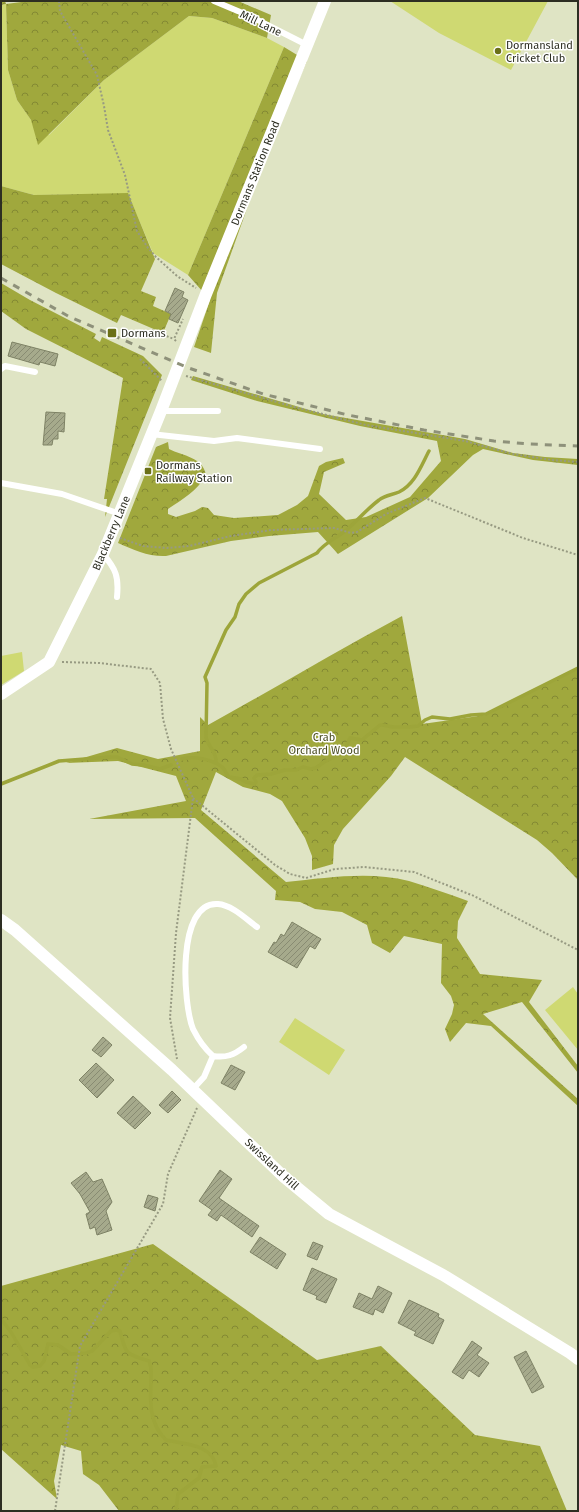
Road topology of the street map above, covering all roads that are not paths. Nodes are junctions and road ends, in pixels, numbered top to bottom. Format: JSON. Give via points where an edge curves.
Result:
{"nodes":[{"id":1,"x":214,"y":1,"type":"edge"},
{"id":2,"x":325,"y":1,"type":"edge"},
{"id":3,"x":307,"y":45,"type":"junction"},
{"id":4,"x":186,"y":346,"type":"joint"},
{"id":5,"x":1,"y":369,"type":"edge"},
{"id":6,"x":35,"y":372,"type":"dead end"},
{"id":7,"x":161,"y":411,"type":"junction"},
{"id":8,"x":218,"y":411,"type":"dead end"},
{"id":9,"x":151,"y":434,"type":"junction"},
{"id":10,"x":320,"y":449,"type":"dead end"},
{"id":11,"x":1,"y":483,"type":"edge"},
{"id":12,"x":120,"y":514,"type":"junction"},
{"id":13,"x":103,"y":554,"type":"junction"},
{"id":14,"x":117,"y":597,"type":"dead end"},
{"id":15,"x":1,"y":694,"type":"edge"},
{"id":16,"x":1,"y":920,"type":"edge"},
{"id":17,"x":257,"y":927,"type":"dead end"},
{"id":18,"x":244,"y":1047,"type":"dead end"},
{"id":19,"x":213,"y":1056,"type":"junction"},
{"id":20,"x":197,"y":1094,"type":"junction"},
{"id":21,"x":578,"y":1359,"type":"edge"}],
"edges":[{"from":1,"to":3,"type":"lane","name":"Mill Lane"},
{"from":2,"to":3,"type":"street","name":"Dormans Station Road"},
{"from":3,"to":4,"type":"street","name":"Dormans Station Road"},
{"from":4,"to":7,"type":"street","name":"Blackberry Lane","via":[[168,385]]},
{"from":5,"to":6,"type":"lane","via":[[5,366]]},
{"from":7,"to":8,"type":"lane"},
{"from":7,"to":9,"type":"street","name":"Blackberry Lane"},
{"from":9,"to":10,"type":"lane","via":[[214,441],[237,438]]},
{"from":9,"to":12,"type":"street","name":"Blackberry Lane"},
{"from":11,"to":12,"type":"lane","via":[[62,494]]},
{"from":12,"to":13,"type":"street","name":"Blackberry Lane"},
{"from":13,"to":14,"type":"lane","via":[[115,570]]},
{"from":13,"to":15,"type":"street","name":"Blackberry Lane","via":[[49,662]]},
{"from":16,"to":20,"type":"street","name":"Swissland Hill"},
{"from":17,"to":19,"type":"lane","via":[[220,904],[205,906],[193,922],[187,945],[185,978],[188,1007],[193,1028],[205,1049]]},
{"from":18,"to":19,"type":"lane","via":[[235,1054]]},
{"from":19,"to":20,"type":"lane"},
{"from":20,"to":21,"type":"street","name":"Swissland Hill","via":[[283,1176],[329,1214],[444,1275]]}]}
